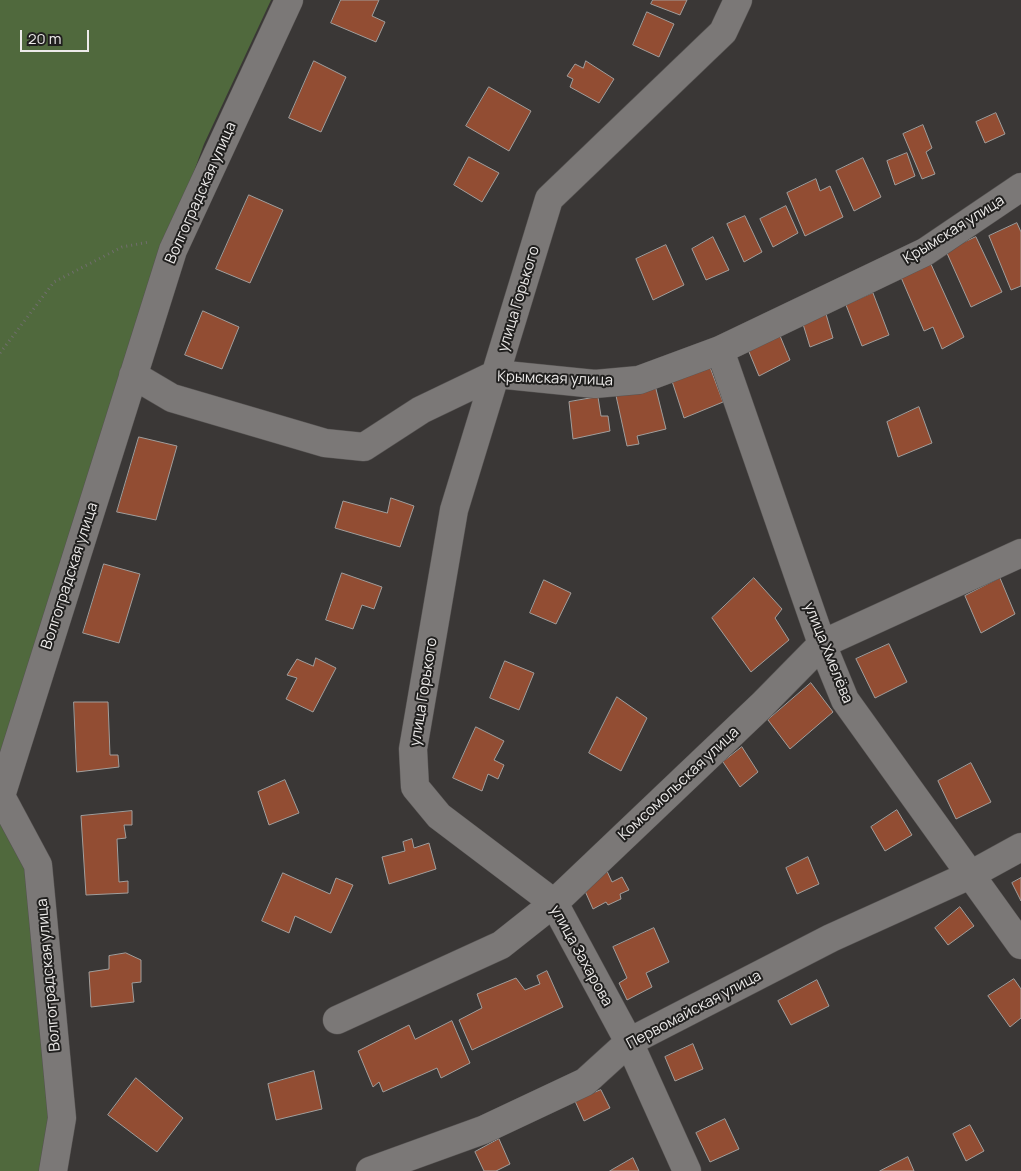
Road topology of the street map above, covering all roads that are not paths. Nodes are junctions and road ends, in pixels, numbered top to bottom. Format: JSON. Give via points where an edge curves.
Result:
{"nodes":[{"id":1,"x":289,"y":0,"type":"edge"},
{"id":2,"x":738,"y":0,"type":"edge"},
{"id":3,"x":1021,"y":187,"type":"edge"},
{"id":4,"x":720,"y":350,"type":"junction"},
{"id":5,"x":496,"y":374,"type":"junction"},
{"id":6,"x":133,"y":375,"type":"junction"},
{"id":7,"x":1021,"y":552,"type":"edge"},
{"id":8,"x":822,"y":644,"type":"junction"},
{"id":9,"x":415,"y":788,"type":"joint"},
{"id":10,"x":1021,"y":846,"type":"edge"},
{"id":11,"x":970,"y":875,"type":"junction"},
{"id":12,"x":554,"y":903,"type":"junction"},
{"id":13,"x":1021,"y":945,"type":"edge"},
{"id":14,"x":337,"y":1020,"type":"dead end"},
{"id":15,"x":630,"y":1042,"type":"junction"},
{"id":16,"x":53,"y":1171,"type":"edge"},
{"id":17,"x":370,"y":1171,"type":"edge"},
{"id":18,"x":687,"y":1171,"type":"edge"}],
"edges":[{"from":1,"to":6,"type":"street","name":"Волгоградская улица","via":[[173,250]]},
{"from":2,"to":5,"type":"street","name":"улица Горького","via":[[723,32],[549,199]]},
{"from":3,"to":4,"type":"street","name":"Крымская улица","via":[[925,252]]},
{"from":4,"to":5,"type":"street","name":"Крымская улица","via":[[639,380],[595,384]]},
{"from":4,"to":8,"type":"street","name":"улица Хмелёва"},
{"from":5,"to":6,"type":"street","name":"Крымская улица","via":[[421,410],[364,447],[325,443],[172,398]]},
{"from":5,"to":9,"type":"street","name":"улица Горького","via":[[454,510],[413,749]]},
{"from":6,"to":16,"type":"street","name":"Волгоградская улица","via":[[1,796],[38,865],[62,1118]]},
{"from":7,"to":8,"type":"street","name":"Комсомольская улица"},
{"from":8,"to":11,"type":"street","name":"улица Хмелёва","via":[[845,700]]},
{"from":8,"to":12,"type":"street","name":"Комсомольская улица"},
{"from":9,"to":12,"type":"street","name":"улица Захарова","via":[[439,816]]},
{"from":10,"to":11,"type":"street","name":"Первомайская улица"},
{"from":11,"to":13,"type":"street","name":"улица Хмелёва"},
{"from":11,"to":15,"type":"street","name":"Первомайская улица","via":[[830,938]]},
{"from":12,"to":14,"type":"street","name":"Комсомольская улица","via":[[501,944]]},
{"from":12,"to":15,"type":"street","name":"улица Захарова"},
{"from":15,"to":17,"type":"street","name":"Первомайская улица","via":[[584,1082],[483,1130]]},
{"from":15,"to":18,"type":"street","name":"улица Захарова"}]}
